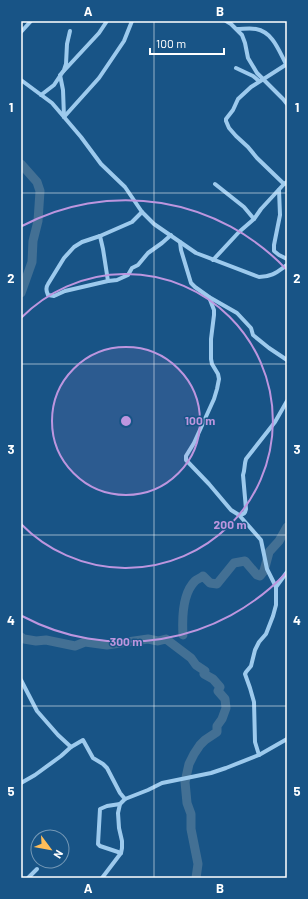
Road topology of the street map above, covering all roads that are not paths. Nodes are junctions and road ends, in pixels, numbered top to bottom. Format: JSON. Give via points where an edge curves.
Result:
{"nodes":[{"id":1,"x":31,"y":21,"type":"edge"},
{"id":2,"x":107,"y":21,"type":"edge"},
{"id":3,"x":132,"y":21,"type":"edge"},
{"id":4,"x":226,"y":21,"type":"edge"},
{"id":5,"x":237,"y":29,"type":"junction"},
{"id":6,"x":70,"y":31,"type":"dead end"},
{"id":7,"x":21,"y":32,"type":"edge"},
{"id":8,"x":286,"y":64,"type":"edge"},
{"id":9,"x":236,"y":68,"type":"dead end"},
{"id":10,"x":60,"y":75,"type":"junction"},
{"id":11,"x":21,"y":80,"type":"edge"},
{"id":12,"x":261,"y":80,"type":"junction"},
{"id":13,"x":41,"y":95,"type":"junction"},
{"id":14,"x":287,"y":104,"type":"edge"},
{"id":15,"x":64,"y":117,"type":"junction"},
{"id":16,"x":285,"y":183,"type":"edge"},
{"id":17,"x":215,"y":184,"type":"dead end"},
{"id":18,"x":279,"y":190,"type":"junction"},
{"id":19,"x":142,"y":212,"type":"junction"},
{"id":20,"x":254,"y":219,"type":"junction"},
{"id":21,"x":171,"y":235,"type":"junction"},
{"id":22,"x":100,"y":236,"type":"junction"},
{"id":23,"x":180,"y":242,"type":"junction"},
{"id":24,"x":287,"y":259,"type":"edge"},
{"id":25,"x":213,"y":260,"type":"junction"},
{"id":26,"x":287,"y":265,"type":"edge"},
{"id":27,"x":108,"y":281,"type":"junction"},
{"id":28,"x":209,"y":297,"type":"junction"},
{"id":29,"x":287,"y":360,"type":"edge"},
{"id":30,"x":287,"y":401,"type":"edge"},
{"id":31,"x":239,"y":515,"type":"junction"},
{"id":32,"x":287,"y":572,"type":"edge"},
{"id":33,"x":276,"y":587,"type":"junction"},
{"id":34,"x":21,"y":680,"type":"edge"},
{"id":35,"x":287,"y":739,"type":"edge"},
{"id":36,"x":71,"y":747,"type":"junction"},
{"id":37,"x":259,"y":754,"type":"junction"},
{"id":38,"x":21,"y":783,"type":"edge"},
{"id":39,"x":125,"y":799,"type":"junction"},
{"id":40,"x":120,"y":804,"type":"junction"},
{"id":41,"x":121,"y":853,"type":"junction"},
{"id":42,"x":37,"y":869,"type":"dead end"},
{"id":43,"x":28,"y":878,"type":"edge"},
{"id":44,"x":102,"y":878,"type":"edge"}],
"edges":[{"from":1,"to":7,"type":"street"},
{"from":2,"to":10,"type":"street"},
{"from":3,"to":15,"type":"street","via":[[124,41],[99,78]]},
{"from":4,"to":5,"type":"street"},
{"from":5,"to":8,"type":"street","via":[[264,32],[274,42]]},
{"from":5,"to":12,"type":"street","via":[[242,35],[248,58]]},
{"from":6,"to":10,"type":"street","via":[[66,64]]},
{"from":8,"to":12,"type":"street"},
{"from":9,"to":12,"type":"street"},
{"from":10,"to":13,"type":"street","via":[[54,85]]},
{"from":10,"to":15,"type":"street"},
{"from":11,"to":13,"type":"street"},
{"from":12,"to":14,"type":"street"},
{"from":12,"to":16,"type":"street","via":[[238,99],[226,123],[257,158]]},
{"from":13,"to":15,"type":"street"},
{"from":15,"to":19,"type":"street","via":[[101,164],[125,187]]},
{"from":16,"to":18,"type":"street"},
{"from":17,"to":20,"type":"street","via":[[244,207]]},
{"from":18,"to":20,"type":"street"},
{"from":18,"to":24,"type":"street","via":[[280,215],[274,251]]},
{"from":19,"to":21,"type":"street"},
{"from":19,"to":22,"type":"street","via":[[132,222]]},
{"from":20,"to":25,"type":"street","via":[[238,232]]},
{"from":21,"to":23,"type":"street"},
{"from":21,"to":27,"type":"street","via":[[148,253],[128,275]]},
{"from":22,"to":27,"type":"street"},
{"from":22,"to":27,"type":"street","via":[[78,244],[70,251],[48,284],[47,292],[49,296],[54,296]]},
{"from":23,"to":25,"type":"street"},
{"from":23,"to":28,"type":"street","via":[[191,283]]},
{"from":25,"to":26,"type":"street","via":[[259,277],[272,276]]},
{"from":28,"to":29,"type":"street","via":[[237,313],[251,328],[253,335]]},
{"from":28,"to":31,"type":"street","via":[[214,310],[211,359],[219,379],[214,399],[186,460],[231,510]]},
{"from":30,"to":31,"type":"street","via":[[275,422],[244,463],[246,509],[243,515]]},
{"from":31,"to":33,"type":"street","via":[[261,540],[266,564]]},
{"from":32,"to":33,"type":"street"},
{"from":33,"to":37,"type":"street","via":[[273,616],[245,674],[254,702],[255,742]]},
{"from":34,"to":36,"type":"street","via":[[37,711]]},
{"from":35,"to":37,"type":"street"},
{"from":36,"to":38,"type":"street"},
{"from":36,"to":39,"type":"street","via":[[84,740],[93,758],[107,768]]},
{"from":37,"to":39,"type":"street","via":[[211,773],[162,783]]},
{"from":39,"to":40,"type":"street"},
{"from":40,"to":41,"type":"street","via":[[118,813]]},
{"from":40,"to":41,"type":"street","via":[[100,809],[98,844]]},
{"from":41,"to":44,"type":"street"},
{"from":42,"to":43,"type":"street"}]}
